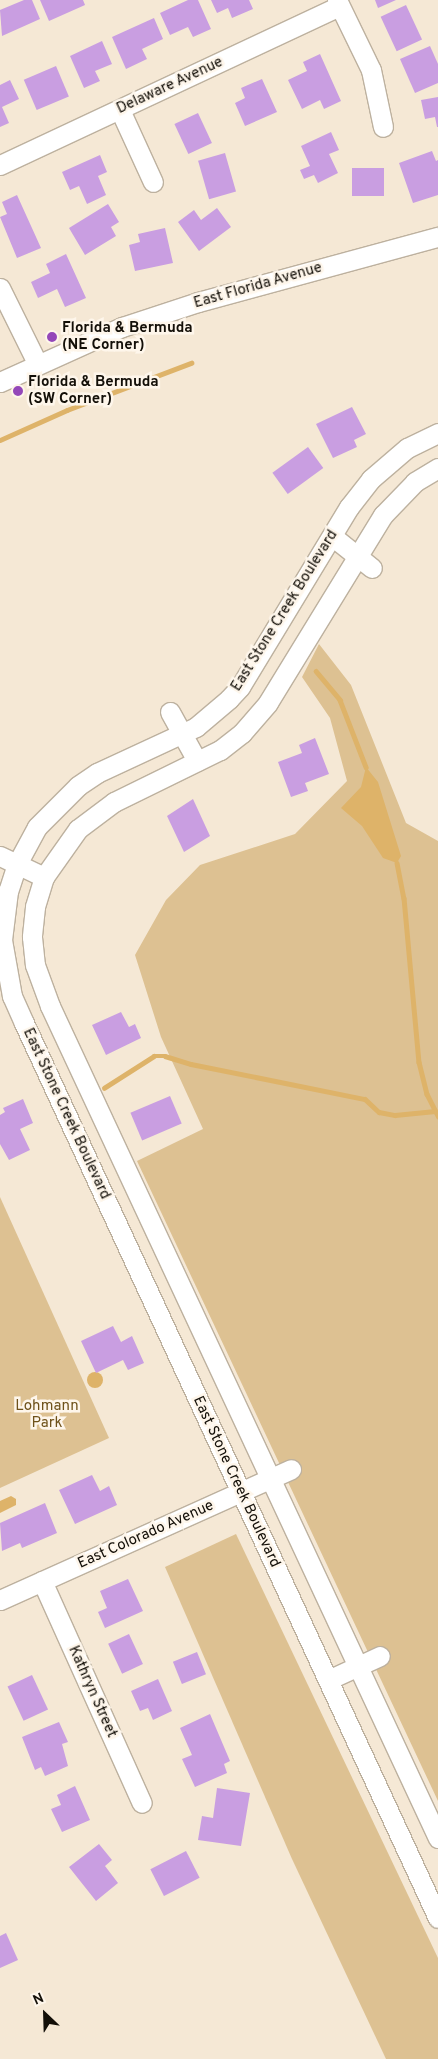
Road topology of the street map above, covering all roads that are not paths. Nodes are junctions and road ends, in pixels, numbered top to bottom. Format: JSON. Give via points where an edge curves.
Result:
{"nodes":[{"id":1,"x":339,"y":3,"type":"edge"},
{"id":2,"x":120,"y":110,"type":"junction"},
{"id":3,"x":383,"y":127,"type":"dead end"},
{"id":4,"x":0,"y":165,"type":"edge"},
{"id":5,"x":153,"y":182,"type":"dead end"},
{"id":6,"x":438,"y":237,"type":"edge"},
{"id":7,"x":0,"y":288,"type":"edge"},
{"id":8,"x":37,"y":363,"type":"junction"},
{"id":9,"x":0,"y":382,"type":"edge"},
{"id":10,"x":438,"y":433,"type":"edge"},
{"id":11,"x":438,"y":468,"type":"edge"},
{"id":12,"x":332,"y":536,"type":"junction"},
{"id":13,"x":357,"y":556,"type":"junction"},
{"id":14,"x":372,"y":568,"type":"dead end"},
{"id":15,"x":170,"y":712,"type":"dead end"},
{"id":16,"x":182,"y":735,"type":"junction"},
{"id":17,"x":197,"y":761,"type":"junction"},
{"id":18,"x":0,"y":856,"type":"edge"},
{"id":19,"x":17,"y":864,"type":"junction"},
{"id":20,"x":44,"y":877,"type":"junction"},
{"id":21,"x":81,"y":1072,"type":"junction"},
{"id":22,"x":53,"y":1085,"type":"junction"},
{"id":23,"x":291,"y":1469,"type":"dead end"},
{"id":24,"x":270,"y":1479,"type":"junction"},
{"id":25,"x":241,"y":1492,"type":"junction"},
{"id":26,"x":42,"y":1581,"type":"junction"},
{"id":27,"x":0,"y":1600,"type":"edge"},
{"id":28,"x":380,"y":1656,"type":"dead end"},
{"id":29,"x":358,"y":1666,"type":"junction"},
{"id":30,"x":328,"y":1680,"type":"junction"},
{"id":31,"x":142,"y":1802,"type":"dead end"},
{"id":32,"x":438,"y":1838,"type":"edge"},
{"id":33,"x":438,"y":1918,"type":"edge"}],
"edges":[{"from":1,"to":2,"type":"street","name":"Delaware Avenue"},
{"from":1,"to":3,"type":"street","via":[[370,70]]},
{"from":2,"to":4,"type":"street","name":"Delaware Avenue"},
{"from":2,"to":5,"type":"street"},
{"from":6,"to":8,"type":"street","name":"East Florida Avenue","via":[[198,302],[122,327]]},
{"from":7,"to":8,"type":"street"},
{"from":8,"to":9,"type":"street","name":"East Florida Avenue"},
{"from":10,"to":12,"type":"street","name":"East Stone Creek Boulevard","via":[[387,463],[349,507]]},
{"from":11,"to":13,"type":"street","name":"East Stone Creek Boulevard","via":[[400,494]]},
{"from":12,"to":13,"type":"street"},
{"from":12,"to":16,"type":"street","name":"East Stone Creek Boulevard","via":[[240,687],[213,715]]},
{"from":13,"to":14,"type":"street"},
{"from":13,"to":17,"type":"street","name":"East Stone Creek Boulevard","via":[[257,717],[220,750]]},
{"from":15,"to":16,"type":"street"},
{"from":16,"to":17,"type":"street"},
{"from":16,"to":19,"type":"street","name":"East Stone Creek Boulevard","via":[[97,773],[78,786],[37,827]]},
{"from":17,"to":20,"type":"street","name":"East Stone Creek Boulevard","via":[[95,814],[62,848]]},
{"from":18,"to":19,"type":"street"},
{"from":19,"to":20,"type":"street"},
{"from":19,"to":22,"type":"street","name":"East Stone Creek Boulevard","via":[[4,910],[5,966],[12,996]]},
{"from":20,"to":21,"type":"street","name":"East Stone Creek Boulevard","via":[[33,921],[35,966]]},
{"from":21,"to":22,"type":"street"},
{"from":21,"to":24,"type":"street","name":"East Stone Creek Boulevard"},
{"from":22,"to":25,"type":"street","name":"East Stone Creek Boulevard"},
{"from":23,"to":24,"type":"street","name":"East Colorado Avenue"},
{"from":24,"to":25,"type":"street","name":"East Colorado Avenue"},
{"from":24,"to":29,"type":"street","name":"East Stone Creek Boulevard"},
{"from":25,"to":26,"type":"street","name":"East Colorado Avenue"},
{"from":25,"to":30,"type":"street","name":"East Stone Creek Boulevard"},
{"from":26,"to":27,"type":"street","name":"East Colorado Avenue"},
{"from":26,"to":31,"type":"street","name":"Kathryn Street"},
{"from":28,"to":29,"type":"street"},
{"from":29,"to":30,"type":"street"},
{"from":29,"to":32,"type":"street","name":"East Stone Creek Boulevard"},
{"from":30,"to":33,"type":"street","name":"East Stone Creek Boulevard"}]}
